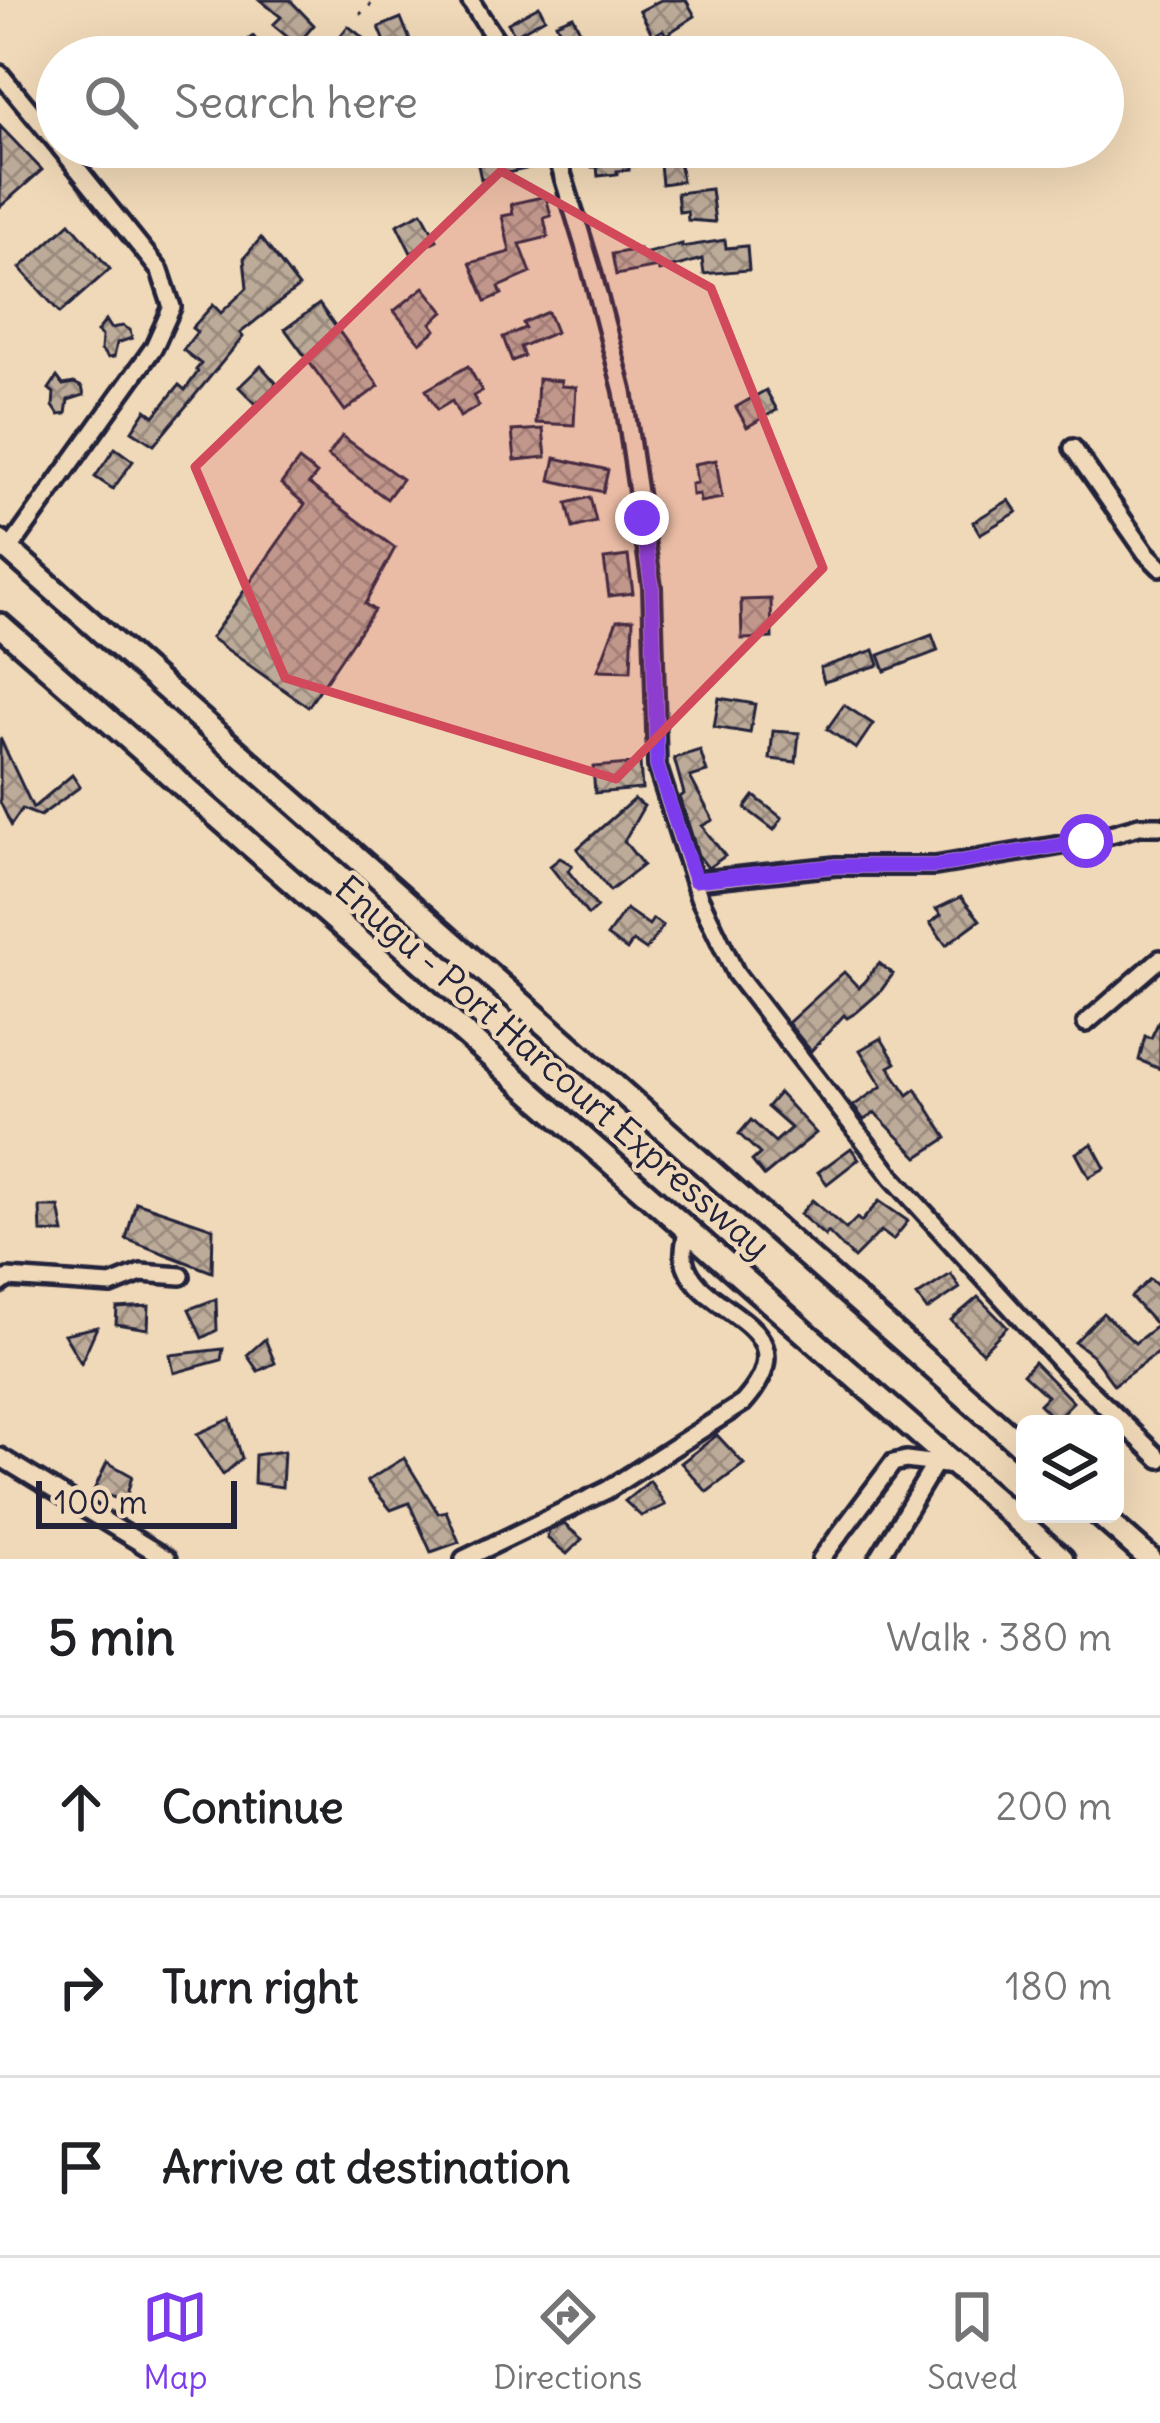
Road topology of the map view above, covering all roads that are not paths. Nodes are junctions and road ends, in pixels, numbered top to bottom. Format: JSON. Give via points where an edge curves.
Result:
{"nodes":[{"id":1,"x":470,"y":0,"type":"edge"},
{"id":2,"x":493,"y":36,"type":"edge"},
{"id":3,"x":0,"y":74,"type":"edge"},
{"id":4,"x":36,"y":117,"type":"edge"},
{"id":5,"x":77,"y":168,"type":"edge"},
{"id":6,"x":560,"y":168,"type":"edge"},
{"id":7,"x":1073,"y":448,"type":"dead end"},
{"id":8,"x":4,"y":546,"type":"edge"},
{"id":9,"x":1160,"y":567,"type":"edge"},
{"id":10,"x":0,"y":625,"type":"edge"},
{"id":11,"x":1160,"y":826,"type":"edge"},
{"id":12,"x":695,"y":880,"type":"junction"},
{"id":13,"x":1160,"y":959,"type":"edge"},
{"id":14,"x":1087,"y":1023,"type":"dead end"},
{"id":15,"x":687,"y":1229,"type":"junction"},
{"id":16,"x":181,"y":1276,"type":"dead end"},
{"id":17,"x":0,"y":1284,"type":"edge"},
{"id":18,"x":1016,"y":1441,"type":"edge"},
{"id":19,"x":0,"y":1457,"type":"edge"},
{"id":20,"x":1160,"y":1459,"type":"edge"},
{"id":21,"x":946,"y":1465,"type":"junction"},
{"id":22,"x":1109,"y":1523,"type":"edge"},
{"id":23,"x":167,"y":1559,"type":"edge"},
{"id":24,"x":464,"y":1559,"type":"edge"},
{"id":25,"x":820,"y":1559,"type":"edge"},
{"id":26,"x":878,"y":1559,"type":"edge"},
{"id":27,"x":1062,"y":1559,"type":"edge"},
{"id":28,"x":1150,"y":1559,"type":"edge"}],
"edges":[{"from":1,"to":2,"type":"street"},
{"from":3,"to":4,"type":"street"},
{"from":5,"to":8,"type":"street","via":[[160,271],[172,307],[154,346]]},
{"from":6,"to":12,"type":"street","via":[[622,391],[652,587],[657,766]]},
{"from":7,"to":9,"type":"street"},
{"from":8,"to":18,"type":"highway","name":"Enugu - Port Harcourt Expressway"},
{"from":10,"to":15,"type":"highway","name":"Enugu - Port Harcourt Expressway"},
{"from":11,"to":12,"type":"street","via":[[935,866]]},
{"from":12,"to":20,"type":"street","via":[[736,974],[892,1178]]},
{"from":13,"to":14,"type":"street"},
{"from":15,"to":21,"type":"highway","name":"Enugu - Port Harcourt Expressway"},
{"from":15,"to":24,"type":"street","via":[[688,1269],[763,1344],[758,1387],[607,1490]]},
{"from":16,"to":17,"type":"street"},
{"from":19,"to":23,"type":"street"},
{"from":21,"to":25,"type":"street","via":[[893,1463]]},
{"from":21,"to":26,"type":"street"},
{"from":21,"to":27,"type":"highway","name":"Enugu - Port Harcourt Expressway"},
{"from":22,"to":28,"type":"highway"}]}
